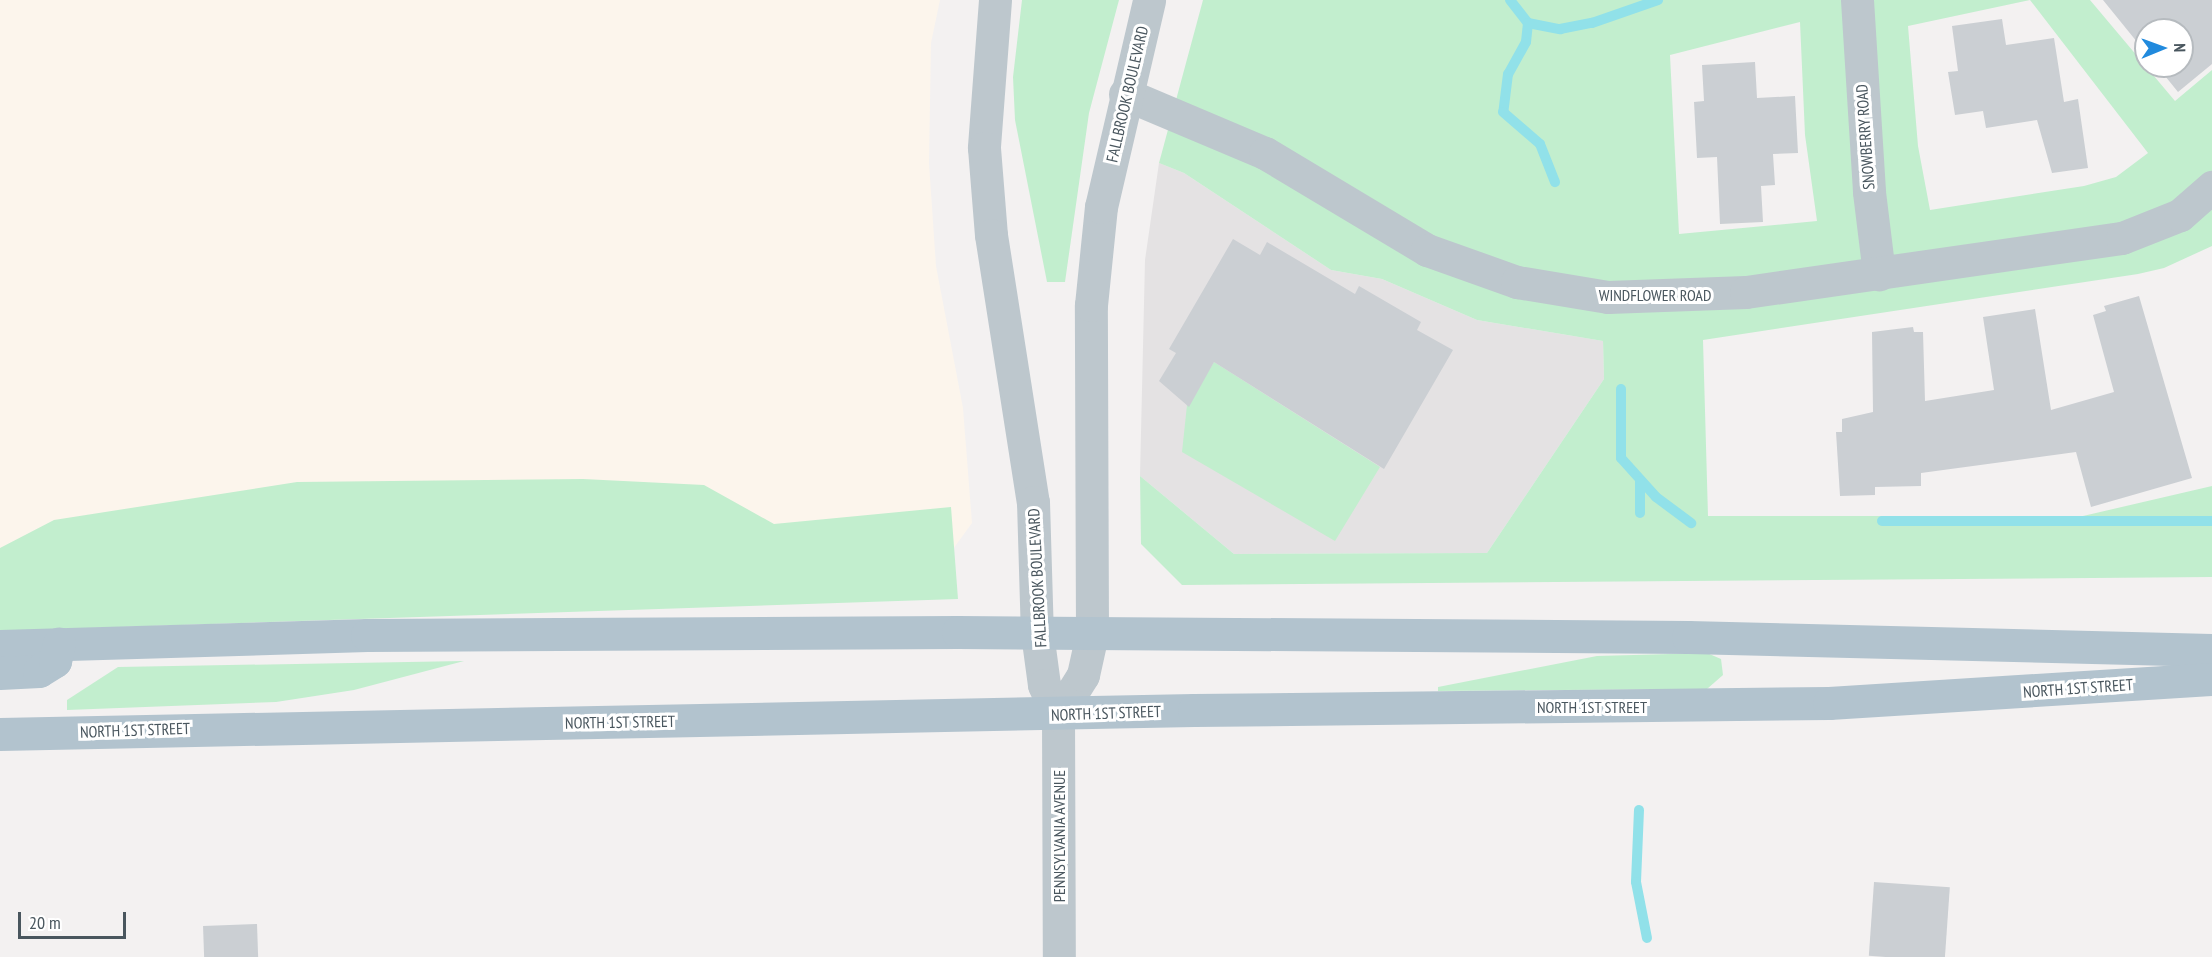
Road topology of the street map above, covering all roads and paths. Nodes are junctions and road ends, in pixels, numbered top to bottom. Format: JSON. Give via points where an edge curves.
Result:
{"nodes":[{"id":1,"x":994,"y":0,"type":"edge"},
{"id":2,"x":1149,"y":0,"type":"edge"},
{"id":3,"x":1857,"y":0,"type":"edge"},
{"id":4,"x":1125,"y":94,"type":"junction"},
{"id":5,"x":2212,"y":187,"type":"edge"},
{"id":6,"x":1879,"y":274,"type":"junction"},
{"id":7,"x":1037,"y":633,"type":"junction"},
{"id":8,"x":1092,"y":634,"type":"junction"},
{"id":9,"x":59,"y":643,"type":"junction"},
{"id":10,"x":0,"y":646,"type":"edge"},
{"id":11,"x":2212,"y":650,"type":"edge"},
{"id":12,"x":0,"y":673,"type":"edge"},
{"id":13,"x":2212,"y":679,"type":"edge"},
{"id":14,"x":1058,"y":715,"type":"junction"},
{"id":15,"x":0,"y":734,"type":"edge"},
{"id":16,"x":1059,"y":957,"type":"edge"}],
"edges":[{"from":1,"to":7,"type":"street","name":"FALLBROOK BOULEVARD","via":[[984,148],[991,235],[1033,502]]},
{"from":2,"to":4,"type":"street","name":"FALLBROOK BOULEVARD"},
{"from":3,"to":6,"type":"street","name":"SNOWBERRY ROAD","via":[[1865,147]]},
{"from":4,"to":6,"type":"street","name":"WINDFLOWER ROAD","via":[[1264,153],[1427,250],[1517,282],[1608,297],[1655,298],[1746,292]]},
{"from":4,"to":8,"type":"street","name":"FALLBROOK BOULEVARD","via":[[1101,207],[1091,306]]},
{"from":5,"to":6,"type":"street","name":"WINDFLOWER ROAD","via":[[2180,214],[2122,238]]},
{"from":7,"to":8,"type":"main road"},
{"from":7,"to":9,"type":"main road","via":[[413,634]]},
{"from":7,"to":14,"type":"street","name":"FALLBROOK BOULEVARD","via":[[1044,685]]},
{"from":8,"to":11,"type":"main road","via":[[1688,637]]},
{"from":8,"to":14,"type":"street","name":"FALLBROOK BOULEVARD","via":[[1083,675]]},
{"from":9,"to":10,"type":"main road"},
{"from":9,"to":12,"type":"main road","via":[[55,661],[39,671]]},
{"from":13,"to":14,"type":"main road","name":"NORTH 1ST STREET","via":[[1829,703]]},
{"from":14,"to":15,"type":"main road","name":"NORTH 1ST STREET"},
{"from":14,"to":16,"type":"street","name":"PENNSYLVANIA AVENUE"}]}
